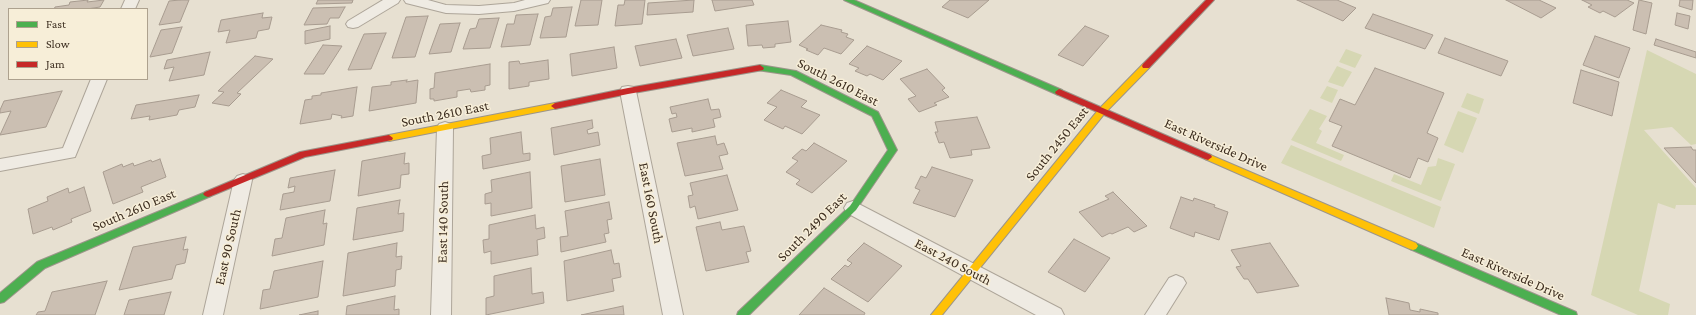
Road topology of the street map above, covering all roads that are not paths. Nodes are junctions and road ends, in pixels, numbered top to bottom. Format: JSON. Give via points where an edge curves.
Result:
{"nodes":[{"id":1,"x":393,"y":0,"type":"edge"},
{"id":2,"x":411,"y":0,"type":"edge"},
{"id":3,"x":543,"y":0,"type":"edge"},
{"id":4,"x":848,"y":0,"type":"edge"},
{"id":5,"x":1210,"y":0,"type":"edge"},
{"id":6,"x":353,"y":24,"type":"dead end"},
{"id":7,"x":99,"y":80,"type":"edge"},
{"id":8,"x":628,"y":91,"type":"junction"},
{"id":9,"x":1102,"y":110,"type":"junction"},
{"id":10,"x":445,"y":128,"type":"junction"},
{"id":11,"x":893,"y":150,"type":"joint"},
{"id":12,"x":0,"y":165,"type":"edge"},
{"id":13,"x":243,"y":180,"type":"junction"},
{"id":14,"x":853,"y":208,"type":"junction"},
{"id":15,"x":971,"y":272,"type":"junction"},
{"id":16,"x":1176,"y":283,"type":"dead end"},
{"id":17,"x":0,"y":299,"type":"edge"},
{"id":18,"x":213,"y":315,"type":"edge"},
{"id":19,"x":441,"y":315,"type":"edge"},
{"id":20,"x":673,"y":315,"type":"edge"},
{"id":21,"x":742,"y":315,"type":"edge"},
{"id":22,"x":936,"y":315,"type":"edge"},
{"id":23,"x":1054,"y":315,"type":"edge"},
{"id":24,"x":1155,"y":315,"type":"edge"},
{"id":25,"x":1572,"y":315,"type":"edge"}],
"edges":[{"from":1,"to":6,"type":"street"},
{"from":2,"to":3,"type":"street","via":[[446,9],[479,10],[514,7]]},
{"from":4,"to":9,"type":"street","name":"East Riverside Drive"},
{"from":5,"to":9,"type":"street","name":"South 2450 East"},
{"from":7,"to":12,"type":"street","via":[[68,153]]},
{"from":8,"to":10,"type":"street","name":"South 2610 East"},
{"from":8,"to":11,"type":"street","name":"South 2610 East","via":[[758,68],[792,72],[875,114]]},
{"from":8,"to":20,"type":"street","name":"East 160 South"},
{"from":9,"to":15,"type":"street","name":"South 2450 East"},
{"from":9,"to":25,"type":"street","name":"East Riverside Drive"},
{"from":10,"to":13,"type":"street","name":"South 2610 East","via":[[303,154]]},
{"from":10,"to":19,"type":"street","name":"East 140 South"},
{"from":11,"to":14,"type":"street","name":"South 2490 East"},
{"from":13,"to":17,"type":"street","name":"South 2610 East","via":[[41,264]]},
{"from":13,"to":18,"type":"street","name":"East 90 South"},
{"from":14,"to":15,"type":"street","name":"East 240 South"},
{"from":14,"to":21,"type":"street","name":"South 2490 East"},
{"from":15,"to":22,"type":"street","name":"South 2450 East"},
{"from":15,"to":23,"type":"street","name":"East 240 South"},
{"from":16,"to":24,"type":"street"}]}
